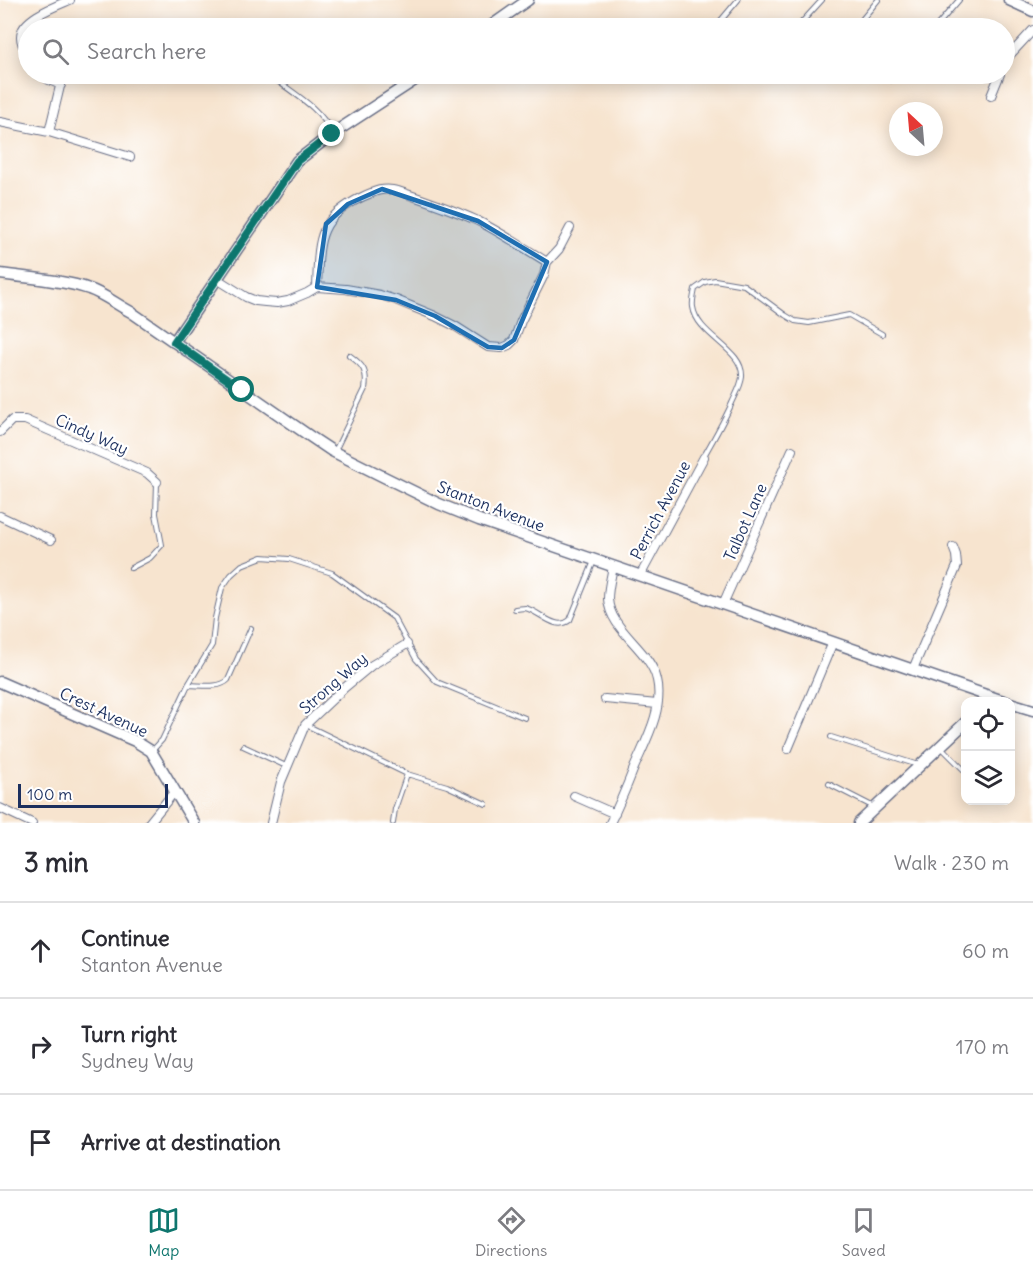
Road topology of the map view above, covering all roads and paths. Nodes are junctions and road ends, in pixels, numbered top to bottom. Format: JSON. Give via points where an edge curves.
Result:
{"nodes":[{"id":1,"x":70,"y":0,"type":"edge"},
{"id":2,"x":528,"y":0,"type":"edge"},
{"id":3,"x":738,"y":0,"type":"edge"},
{"id":4,"x":822,"y":0,"type":"edge"},
{"id":5,"x":878,"y":0,"type":"edge"},
{"id":6,"x":959,"y":0,"type":"edge"},
{"id":7,"x":1009,"y":0,"type":"edge"},
{"id":8,"x":1033,"y":10,"type":"edge"},
{"id":9,"x":36,"y":18,"type":"edge"},
{"id":10,"x":502,"y":18,"type":"edge"},
{"id":11,"x":723,"y":18,"type":"edge"},
{"id":12,"x":806,"y":18,"type":"edge"},
{"id":13,"x":863,"y":18,"type":"edge"},
{"id":14,"x":944,"y":18,"type":"edge"},
{"id":15,"x":1033,"y":30,"type":"edge"},
{"id":16,"x":1015,"y":49,"type":"edge"},
{"id":17,"x":57,"y":84,"type":"edge"},
{"id":18,"x":281,"y":84,"type":"edge"},
{"id":19,"x":409,"y":84,"type":"edge"},
{"id":20,"x":996,"y":84,"type":"edge"},
{"id":21,"x":61,"y":86,"type":"joint"},
{"id":22,"x":991,"y":96,"type":"dead end"},
{"id":23,"x":0,"y":122,"type":"edge"},
{"id":24,"x":49,"y":132,"type":"junction"},
{"id":25,"x":332,"y":134,"type":"junction"},
{"id":26,"x":130,"y":157,"type":"dead end"},
{"id":27,"x":570,"y":228,"type":"dead end"},
{"id":28,"x":547,"y":262,"type":"junction"},
{"id":29,"x":0,"y":274,"type":"edge"},
{"id":30,"x":217,"y":279,"type":"junction"},
{"id":31,"x":316,"y":287,"type":"junction"},
{"id":32,"x":882,"y":334,"type":"dead end"},
{"id":33,"x":174,"y":342,"type":"junction"},
{"id":34,"x":349,"y":355,"type":"dead end"},
{"id":35,"x":0,"y":432,"type":"edge"},
{"id":36,"x":792,"y":450,"type":"dead end"},
{"id":37,"x":335,"y":452,"type":"junction"},
{"id":38,"x":704,"y":457,"type":"joint"},
{"id":39,"x":157,"y":482,"type":"joint"},
{"id":40,"x":0,"y":516,"type":"edge"},
{"id":41,"x":51,"y":540,"type":"dead end"},
{"id":42,"x":953,"y":547,"type":"dead end"},
{"id":43,"x":594,"y":560,"type":"junction"},
{"id":44,"x":613,"y":567,"type":"junction"},
{"id":45,"x":132,"y":568,"type":"dead end"},
{"id":46,"x":640,"y":576,"type":"junction"},
{"id":47,"x":723,"y":604,"type":"junction"},
{"id":48,"x":515,"y":609,"type":"dead end"},
{"id":49,"x":251,"y":628,"type":"dead end"},
{"id":50,"x":833,"y":642,"type":"junction"},
{"id":51,"x":406,"y":644,"type":"junction"},
{"id":52,"x":913,"y":669,"type":"junction"},
{"id":53,"x":0,"y":682,"type":"edge"},
{"id":54,"x":188,"y":686,"type":"junction"},
{"id":55,"x":984,"y":697,"type":"edge"},
{"id":56,"x":605,"y":699,"type":"dead end"},
{"id":57,"x":657,"y":704,"type":"junction"},
{"id":58,"x":1015,"y":704,"type":"edge"},
{"id":59,"x":1033,"y":710,"type":"edge"},
{"id":60,"x":525,"y":718,"type":"dead end"},
{"id":61,"x":305,"y":725,"type":"junction"},
{"id":62,"x":961,"y":726,"type":"edge"},
{"id":63,"x":831,"y":737,"type":"dead end"},
{"id":64,"x":243,"y":746,"type":"dead end"},
{"id":65,"x":939,"y":746,"type":"junction"},
{"id":66,"x":788,"y":748,"type":"dead end"},
{"id":67,"x":151,"y":751,"type":"junction"},
{"id":68,"x":919,"y":765,"type":"junction"},
{"id":69,"x":287,"y":767,"type":"junction"},
{"id":70,"x":961,"y":767,"type":"edge"},
{"id":71,"x":407,"y":774,"type":"junction"},
{"id":72,"x":829,"y":784,"type":"dead end"},
{"id":73,"x":175,"y":791,"type":"junction"},
{"id":74,"x":574,"y":796,"type":"dead end"},
{"id":75,"x":486,"y":804,"type":"dead end"},
{"id":76,"x":0,"y":808,"type":"edge"},
{"id":77,"x":874,"y":808,"type":"junction"},
{"id":78,"x":615,"y":814,"type":"junction"},
{"id":79,"x":20,"y":821,"type":"edge"},
{"id":80,"x":32,"y":823,"type":"edge"},
{"id":81,"x":149,"y":823,"type":"edge"},
{"id":82,"x":194,"y":823,"type":"edge"},
{"id":83,"x":271,"y":823,"type":"edge"},
{"id":84,"x":393,"y":823,"type":"edge"},
{"id":85,"x":610,"y":823,"type":"edge"},
{"id":86,"x":859,"y":823,"type":"edge"}],
"edges":[{"from":1,"to":9,"type":"street"},
{"from":2,"to":10,"type":"street"},
{"from":3,"to":11,"type":"lane"},
{"from":4,"to":12,"type":"lane"},
{"from":5,"to":13,"type":"lane"},
{"from":6,"to":14,"type":"lane"},
{"from":7,"to":8,"type":"street"},
{"from":15,"to":16,"type":"street"},
{"from":17,"to":21,"type":"street"},
{"from":18,"to":25,"type":"lane","via":[[319,113]]},
{"from":19,"to":25,"type":"street"},
{"from":20,"to":22,"type":"street"},
{"from":21,"to":24,"type":"street"},
{"from":23,"to":24,"type":"street"},
{"from":24,"to":26,"type":"street"},
{"from":25,"to":30,"type":"street","via":[[297,161]]},
{"from":27,"to":28,"type":"street","via":[[560,249]]},
{"from":28,"to":31,"type":"street","via":[[514,340],[502,348],[488,348],[435,316],[396,300],[364,291]]},
{"from":28,"to":31,"type":"street","via":[[478,221],[398,191],[382,189],[348,204],[326,224]]},
{"from":29,"to":33,"type":"street","name":"Stanton Avenue","via":[[89,289]]},
{"from":30,"to":31,"type":"street","via":[[246,297],[277,303]]},
{"from":30,"to":33,"type":"street"},
{"from":32,"to":38,"type":"lane","via":[[849,315],[809,323],[795,321],[744,285],[705,282],[695,289],[695,314],[707,332],[736,359],[742,374],[741,384]]},
{"from":33,"to":37,"type":"street","name":"Stanton Avenue"},
{"from":34,"to":37,"type":"lane","via":[[363,367],[367,378]]},
{"from":35,"to":39,"type":"street","name":"Cindy Way","via":[[12,420],[26,420],[147,473]]},
{"from":36,"to":47,"type":"street","name":"Talbot Lane"},
{"from":37,"to":43,"type":"street","name":"Stanton Avenue","via":[[439,504]]},
{"from":38,"to":46,"type":"street","name":"Perrich Avenue"},
{"from":39,"to":45,"type":"lane","via":[[156,514],[162,544],[150,558]]},
{"from":40,"to":41,"type":"street"},
{"from":42,"to":52,"type":"street","via":[[957,566]]},
{"from":43,"to":44,"type":"street","name":"Stanton Avenue"},
{"from":43,"to":48,"type":"lane","via":[[567,623],[555,623],[524,608]]},
{"from":44,"to":46,"type":"street","name":"Stanton Avenue"},
{"from":44,"to":57,"type":"street","via":[[608,594],[610,609],[653,669]]},
{"from":46,"to":47,"type":"street","name":"Stanton Avenue"},
{"from":47,"to":50,"type":"street","name":"Stanton Avenue"},
{"from":49,"to":54,"type":"lane","via":[[225,683]]},
{"from":50,"to":52,"type":"street","name":"Stanton Avenue"},
{"from":50,"to":66,"type":"street"},
{"from":51,"to":54,"type":"lane","via":[[394,618],[332,573],[289,558],[262,557],[242,565],[222,588],[212,645]]},
{"from":51,"to":60,"type":"lane","via":[[438,682]]},
{"from":51,"to":61,"type":"street","name":"Strong Way","via":[[372,665]]},
{"from":52,"to":55,"type":"street","name":"Stanton Avenue"},
{"from":53,"to":67,"type":"street","name":"Crest Avenue"},
{"from":54,"to":67,"type":"lane","via":[[162,740]]},
{"from":56,"to":57,"type":"street"},
{"from":57,"to":78,"type":"street"},
{"from":58,"to":59,"type":"street"},
{"from":61,"to":69,"type":"street","name":"Strong Way"},
{"from":61,"to":71,"type":"lane"},
{"from":62,"to":65,"type":"street"},
{"from":63,"to":68,"type":"lane"},
{"from":64,"to":69,"type":"lane"},
{"from":65,"to":68,"type":"street"},
{"from":65,"to":70,"type":"lane"},
{"from":67,"to":73,"type":"street","name":"Crest Avenue"},
{"from":68,"to":77,"type":"street"},
{"from":69,"to":83,"type":"street","name":"Strong Way"},
{"from":71,"to":75,"type":"lane"},
{"from":71,"to":84,"type":"lane"},
{"from":72,"to":77,"type":"lane"},
{"from":73,"to":81,"type":"street"},
{"from":73,"to":82,"type":"street","name":"Crest Avenue"},
{"from":74,"to":78,"type":"street"},
{"from":76,"to":79,"type":"street"},
{"from":77,"to":86,"type":"street"},
{"from":78,"to":85,"type":"street"},
{"from":79,"to":80,"type":"street"}]}
